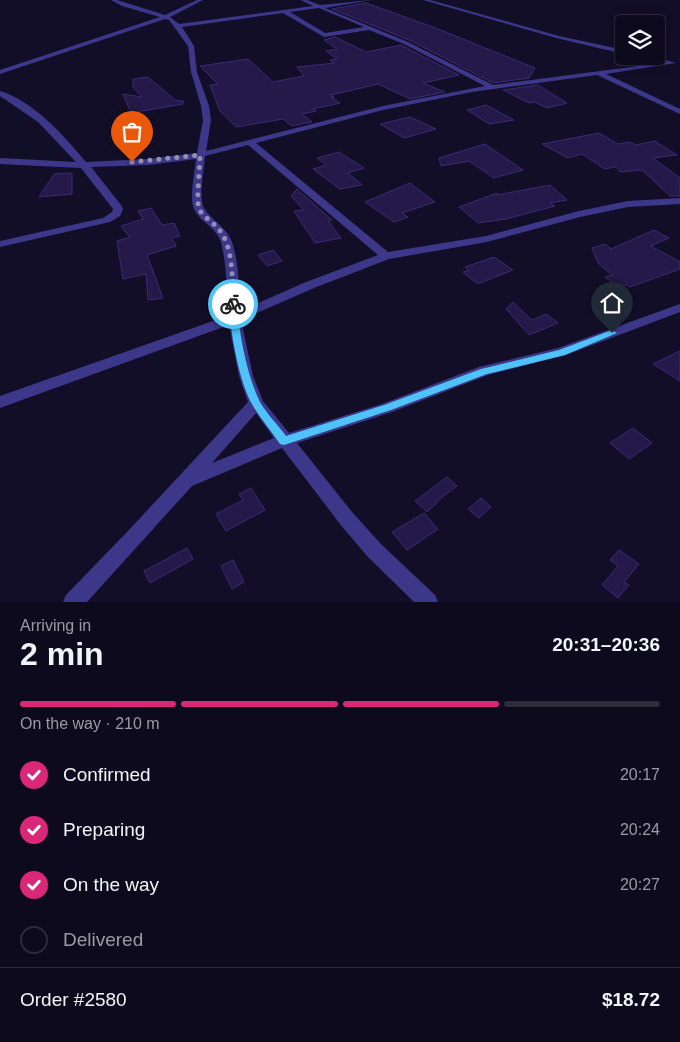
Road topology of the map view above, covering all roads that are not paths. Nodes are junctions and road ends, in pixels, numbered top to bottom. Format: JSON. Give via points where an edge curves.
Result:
{"nodes":[{"id":1,"x":113,"y":0,"type":"edge"},
{"id":2,"x":201,"y":0,"type":"edge"},
{"id":3,"x":303,"y":0,"type":"edge"},
{"id":4,"x":370,"y":0,"type":"edge"},
{"id":5,"x":425,"y":0,"type":"edge"},
{"id":6,"x":321,"y":8,"type":"junction"},
{"id":7,"x":285,"y":12,"type":"junction"},
{"id":8,"x":166,"y":17,"type":"junction"},
{"id":9,"x":178,"y":26,"type":"junction"},
{"id":10,"x":370,"y":28,"type":"junction"},
{"id":11,"x":615,"y":50,"type":"edge"},
{"id":12,"x":676,"y":64,"type":"edge"},
{"id":13,"x":0,"y":72,"type":"edge"},
{"id":14,"x":600,"y":74,"type":"junction"},
{"id":15,"x":492,"y":88,"type":"junction"},
{"id":16,"x":0,"y":93,"type":"edge"},
{"id":17,"x":680,"y":112,"type":"edge"},
{"id":18,"x":251,"y":143,"type":"junction"},
{"id":19,"x":200,"y":155,"type":"junction"},
{"id":20,"x":0,"y":162,"type":"edge"},
{"id":21,"x":83,"y":165,"type":"junction"},
{"id":22,"x":680,"y":201,"type":"edge"},
{"id":23,"x":0,"y":244,"type":"edge"},
{"id":24,"x":386,"y":256,"type":"junction"},
{"id":25,"x":680,"y":308,"type":"edge"},
{"id":26,"x":234,"y":318,"type":"junction"},
{"id":27,"x":0,"y":402,"type":"edge"},
{"id":28,"x":256,"y":403,"type":"junction"},
{"id":29,"x":284,"y":441,"type":"junction"},
{"id":30,"x":185,"y":481,"type":"junction"},
{"id":31,"x":73,"y":602,"type":"edge"},
{"id":32,"x":428,"y":602,"type":"edge"}],
"edges":[{"from":1,"to":8,"type":"street"},
{"from":2,"to":8,"type":"street"},
{"from":3,"to":6,"type":"street"},
{"from":4,"to":6,"type":"street"},
{"from":5,"to":11,"type":"street"},
{"from":6,"to":7,"type":"street"},
{"from":6,"to":10,"type":"street"},
{"from":7,"to":9,"type":"street"},
{"from":7,"to":10,"type":"street","via":[[324,36]]},
{"from":8,"to":9,"type":"street"},
{"from":8,"to":13,"type":"street"},
{"from":9,"to":19,"type":"street","via":[[191,46],[194,72],[205,106],[207,120]]},
{"from":10,"to":15,"type":"street","via":[[438,58]]},
{"from":12,"to":14,"type":"street"},
{"from":14,"to":15,"type":"street"},
{"from":14,"to":17,"type":"street"},
{"from":15,"to":18,"type":"street","via":[[383,108]]},
{"from":16,"to":21,"type":"street","via":[[32,112]]},
{"from":18,"to":19,"type":"street"},
{"from":18,"to":24,"type":"street"},
{"from":19,"to":21,"type":"street","via":[[148,162]]},
{"from":19,"to":26,"type":"street","via":[[197,200],[199,209],[218,227],[226,242]]},
{"from":20,"to":21,"type":"street"},
{"from":21,"to":23,"type":"street","via":[[117,206],[116,214],[99,222]]},
{"from":22,"to":24,"type":"street","via":[[628,204],[487,239]]},
{"from":24,"to":26,"type":"street","via":[[310,284]]},
{"from":25,"to":29,"type":"street","via":[[561,352],[484,371],[387,408]]},
{"from":26,"to":27,"type":"street"},
{"from":26,"to":28,"type":"street","via":[[246,376]]},
{"from":28,"to":29,"type":"street"},
{"from":28,"to":30,"type":"street"},
{"from":29,"to":30,"type":"street"},
{"from":29,"to":32,"type":"street","via":[[358,533]]},
{"from":30,"to":31,"type":"street"}]}
